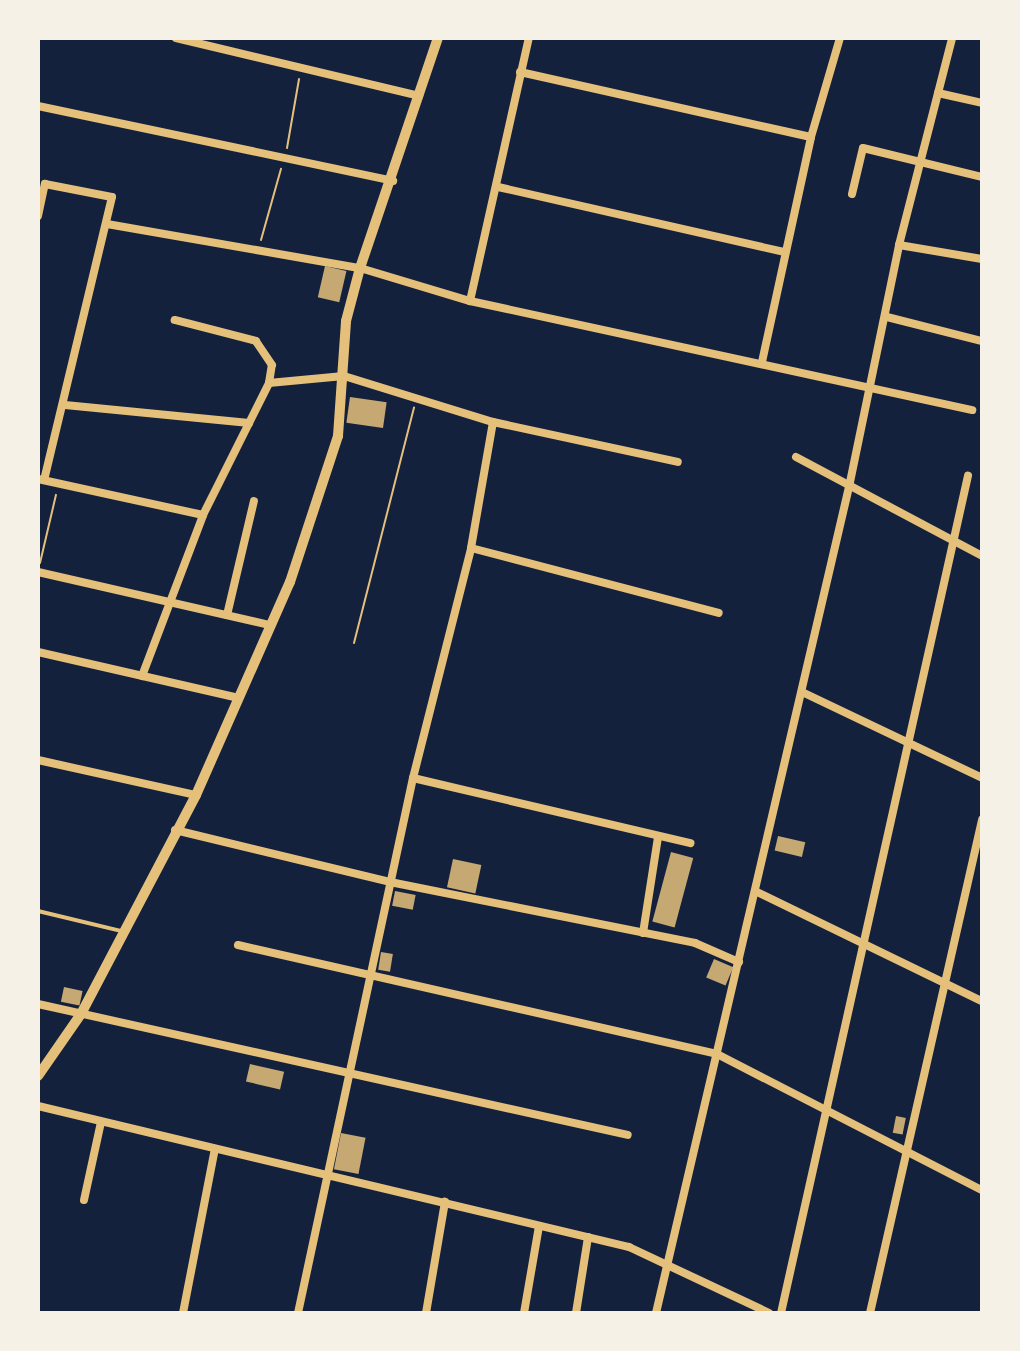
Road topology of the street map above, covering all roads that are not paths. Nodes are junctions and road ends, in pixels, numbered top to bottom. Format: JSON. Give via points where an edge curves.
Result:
{"nodes":[{"id":1,"x":176,"y":38,"type":"edge"},
{"id":2,"x":438,"y":38,"type":"edge"},
{"id":3,"x":529,"y":38,"type":"edge"},
{"id":4,"x":840,"y":38,"type":"edge"},
{"id":5,"x":952,"y":38,"type":"edge"},
{"id":6,"x":520,"y":72,"type":"junction"},
{"id":7,"x":938,"y":93,"type":"junction"},
{"id":8,"x":419,"y":96,"type":"junction"},
{"id":9,"x":982,"y":103,"type":"edge"},
{"id":10,"x":38,"y":106,"type":"edge"},
{"id":11,"x":811,"y":137,"type":"junction"},
{"id":12,"x":923,"y":162,"type":"junction"},
{"id":13,"x":982,"y":177,"type":"edge"},
{"id":14,"x":393,"y":181,"type":"junction"},
{"id":15,"x":498,"y":187,"type":"junction"},
{"id":16,"x":852,"y":194,"type":"dead end"},
{"id":17,"x":39,"y":210,"type":"edge"},
{"id":18,"x":107,"y":224,"type":"junction"},
{"id":19,"x":899,"y":245,"type":"junction"},
{"id":20,"x":783,"y":252,"type":"junction"},
{"id":21,"x":982,"y":259,"type":"edge"},
{"id":22,"x":360,"y":268,"type":"junction"},
{"id":23,"x":470,"y":301,"type":"junction"},
{"id":24,"x":887,"y":317,"type":"junction"},
{"id":25,"x":175,"y":320,"type":"dead end"},
{"id":26,"x":982,"y":341,"type":"edge"},
{"id":27,"x":762,"y":362,"type":"junction"},
{"id":28,"x":344,"y":376,"type":"junction"},
{"id":29,"x":269,"y":383,"type":"junction"},
{"id":30,"x":871,"y":388,"type":"junction"},
{"id":31,"x":65,"y":405,"type":"junction"},
{"id":32,"x":972,"y":410,"type":"dead end"},
{"id":33,"x":493,"y":422,"type":"junction"},
{"id":34,"x":249,"y":423,"type":"junction"},
{"id":35,"x":796,"y":457,"type":"dead end"},
{"id":36,"x":678,"y":462,"type":"dead end"},
{"id":37,"x":968,"y":476,"type":"dead end"},
{"id":38,"x":41,"y":479,"type":"edge"},
{"id":39,"x":849,"y":487,"type":"junction"},
{"id":40,"x":254,"y":501,"type":"dead end"},
{"id":41,"x":203,"y":515,"type":"junction"},
{"id":42,"x":953,"y":541,"type":"junction"},
{"id":43,"x":471,"y":548,"type":"junction"},
{"id":44,"x":982,"y":556,"type":"edge"},
{"id":45,"x":38,"y":572,"type":"edge"},
{"id":46,"x":170,"y":602,"type":"junction"},
{"id":47,"x":719,"y":613,"type":"dead end"},
{"id":48,"x":227,"y":615,"type":"junction"},
{"id":49,"x":270,"y":625,"type":"junction"},
{"id":50,"x":38,"y":652,"type":"edge"},
{"id":51,"x":142,"y":676,"type":"junction"},
{"id":52,"x":802,"y":692,"type":"junction"},
{"id":53,"x":239,"y":698,"type":"junction"},
{"id":54,"x":910,"y":744,"type":"junction"},
{"id":55,"x":38,"y":760,"type":"edge"},
{"id":56,"x":413,"y":778,"type":"junction"},
{"id":57,"x":982,"y":778,"type":"edge"},
{"id":58,"x":196,"y":795,"type":"junction"},
{"id":59,"x":982,"y":820,"type":"edge"},
{"id":60,"x":175,"y":830,"type":"junction"},
{"id":61,"x":658,"y":837,"type":"junction"},
{"id":62,"x":691,"y":843,"type":"dead end"},
{"id":63,"x":390,"y":882,"type":"junction"},
{"id":64,"x":755,"y":891,"type":"junction"},
{"id":65,"x":38,"y":911,"type":"edge"},
{"id":66,"x":123,"y":931,"type":"junction"},
{"id":67,"x":643,"y":933,"type":"junction"},
{"id":68,"x":238,"y":945,"type":"dead end"},
{"id":69,"x":864,"y":947,"type":"junction"},
{"id":70,"x":739,"y":962,"type":"junction"},
{"id":71,"x":369,"y":978,"type":"junction"},
{"id":72,"x":946,"y":985,"type":"junction"},
{"id":73,"x":982,"y":1001,"type":"edge"},
{"id":74,"x":38,"y":1004,"type":"edge"},
{"id":75,"x":81,"y":1014,"type":"junction"},
{"id":76,"x":717,"y":1054,"type":"junction"},
{"id":77,"x":348,"y":1074,"type":"junction"},
{"id":78,"x":38,"y":1076,"type":"edge"},
{"id":79,"x":38,"y":1106,"type":"edge"},
{"id":80,"x":828,"y":1110,"type":"junction"},
{"id":81,"x":101,"y":1122,"type":"junction"},
{"id":82,"x":628,"y":1135,"type":"dead end"},
{"id":83,"x":215,"y":1149,"type":"junction"},
{"id":84,"x":905,"y":1151,"type":"junction"},
{"id":85,"x":327,"y":1176,"type":"junction"},
{"id":86,"x":982,"y":1190,"type":"edge"},
{"id":87,"x":84,"y":1200,"type":"dead end"},
{"id":88,"x":445,"y":1202,"type":"junction"},
{"id":89,"x":539,"y":1226,"type":"junction"},
{"id":90,"x":588,"y":1237,"type":"junction"},
{"id":91,"x":666,"y":1265,"type":"junction"},
{"id":92,"x":183,"y":1313,"type":"edge"},
{"id":93,"x":298,"y":1313,"type":"edge"},
{"id":94,"x":426,"y":1313,"type":"edge"},
{"id":95,"x":524,"y":1313,"type":"edge"},
{"id":96,"x":576,"y":1313,"type":"edge"},
{"id":97,"x":656,"y":1313,"type":"edge"},
{"id":98,"x":769,"y":1313,"type":"edge"},
{"id":99,"x":781,"y":1313,"type":"edge"},
{"id":100,"x":870,"y":1313,"type":"edge"}],
"edges":[{"from":1,"to":8,"type":"street"},
{"from":2,"to":8,"type":"street"},
{"from":3,"to":6,"type":"street"},
{"from":4,"to":11,"type":"street"},
{"from":5,"to":7,"type":"street"},
{"from":6,"to":11,"type":"street"},
{"from":6,"to":15,"type":"street"},
{"from":7,"to":9,"type":"street"},
{"from":7,"to":12,"type":"street"},
{"from":8,"to":14,"type":"street"},
{"from":10,"to":14,"type":"street"},
{"from":11,"to":20,"type":"street"},
{"from":12,"to":13,"type":"street"},
{"from":12,"to":16,"type":"street","via":[[863,148]]},
{"from":12,"to":19,"type":"street"},
{"from":14,"to":22,"type":"street"},
{"from":15,"to":20,"type":"street"},
{"from":15,"to":23,"type":"street"},
{"from":17,"to":18,"type":"street","via":[[45,184],[112,197]]},
{"from":18,"to":22,"type":"street"},
{"from":18,"to":31,"type":"street"},
{"from":19,"to":21,"type":"street"},
{"from":19,"to":24,"type":"street"},
{"from":20,"to":27,"type":"street"},
{"from":22,"to":23,"type":"street"},
{"from":22,"to":28,"type":"street","via":[[346,321]]},
{"from":23,"to":27,"type":"street"},
{"from":24,"to":26,"type":"street"},
{"from":24,"to":30,"type":"street"},
{"from":25,"to":29,"type":"street","via":[[256,341],[272,365]]},
{"from":27,"to":30,"type":"street"},
{"from":28,"to":29,"type":"street"},
{"from":28,"to":33,"type":"street"},
{"from":28,"to":49,"type":"street","via":[[338,436]]},
{"from":29,"to":34,"type":"street"},
{"from":30,"to":32,"type":"street"},
{"from":30,"to":39,"type":"street"},
{"from":31,"to":34,"type":"street"},
{"from":31,"to":38,"type":"street"},
{"from":33,"to":36,"type":"street"},
{"from":33,"to":43,"type":"street"},
{"from":34,"to":41,"type":"street"},
{"from":35,"to":39,"type":"street"},
{"from":37,"to":42,"type":"street"},
{"from":38,"to":41,"type":"street"},
{"from":39,"to":42,"type":"street"},
{"from":39,"to":52,"type":"street"},
{"from":40,"to":48,"type":"street"},
{"from":41,"to":46,"type":"street"},
{"from":42,"to":44,"type":"street"},
{"from":42,"to":54,"type":"street"},
{"from":43,"to":47,"type":"street"},
{"from":43,"to":56,"type":"street"},
{"from":45,"to":46,"type":"street"},
{"from":46,"to":48,"type":"street"},
{"from":46,"to":51,"type":"street"},
{"from":48,"to":49,"type":"street"},
{"from":49,"to":53,"type":"street"},
{"from":50,"to":51,"type":"street"},
{"from":51,"to":53,"type":"street"},
{"from":52,"to":54,"type":"street"},
{"from":52,"to":64,"type":"street"},
{"from":53,"to":58,"type":"street"},
{"from":54,"to":57,"type":"street"},
{"from":54,"to":69,"type":"street"},
{"from":55,"to":58,"type":"street"},
{"from":56,"to":61,"type":"street"},
{"from":56,"to":63,"type":"street"},
{"from":58,"to":60,"type":"street"},
{"from":59,"to":72,"type":"street"},
{"from":60,"to":63,"type":"street"},
{"from":60,"to":66,"type":"street"},
{"from":61,"to":62,"type":"street"},
{"from":61,"to":67,"type":"street"},
{"from":63,"to":67,"type":"street"},
{"from":63,"to":71,"type":"street"},
{"from":64,"to":69,"type":"street"},
{"from":64,"to":70,"type":"street"},
{"from":65,"to":66,"type":"lane"},
{"from":66,"to":75,"type":"street"},
{"from":67,"to":70,"type":"street","via":[[695,943]]},
{"from":68,"to":71,"type":"street"},
{"from":69,"to":72,"type":"street"},
{"from":69,"to":80,"type":"street"},
{"from":70,"to":76,"type":"street"},
{"from":71,"to":76,"type":"street"},
{"from":71,"to":77,"type":"street"},
{"from":72,"to":73,"type":"street"},
{"from":72,"to":84,"type":"street"},
{"from":74,"to":75,"type":"street"},
{"from":75,"to":77,"type":"street"},
{"from":75,"to":78,"type":"street"},
{"from":76,"to":80,"type":"street"},
{"from":76,"to":91,"type":"street"},
{"from":77,"to":82,"type":"street"},
{"from":77,"to":85,"type":"street"},
{"from":79,"to":81,"type":"street"},
{"from":80,"to":84,"type":"street"},
{"from":80,"to":99,"type":"street"},
{"from":81,"to":83,"type":"street"},
{"from":81,"to":87,"type":"street"},
{"from":83,"to":85,"type":"street"},
{"from":83,"to":92,"type":"street"},
{"from":84,"to":86,"type":"street"},
{"from":84,"to":100,"type":"street"},
{"from":85,"to":88,"type":"street"},
{"from":85,"to":93,"type":"street"},
{"from":88,"to":89,"type":"street"},
{"from":88,"to":94,"type":"street"},
{"from":89,"to":90,"type":"street"},
{"from":89,"to":95,"type":"street"},
{"from":90,"to":91,"type":"street"},
{"from":90,"to":96,"type":"street"},
{"from":91,"to":97,"type":"street"},
{"from":91,"to":98,"type":"street"}]}
